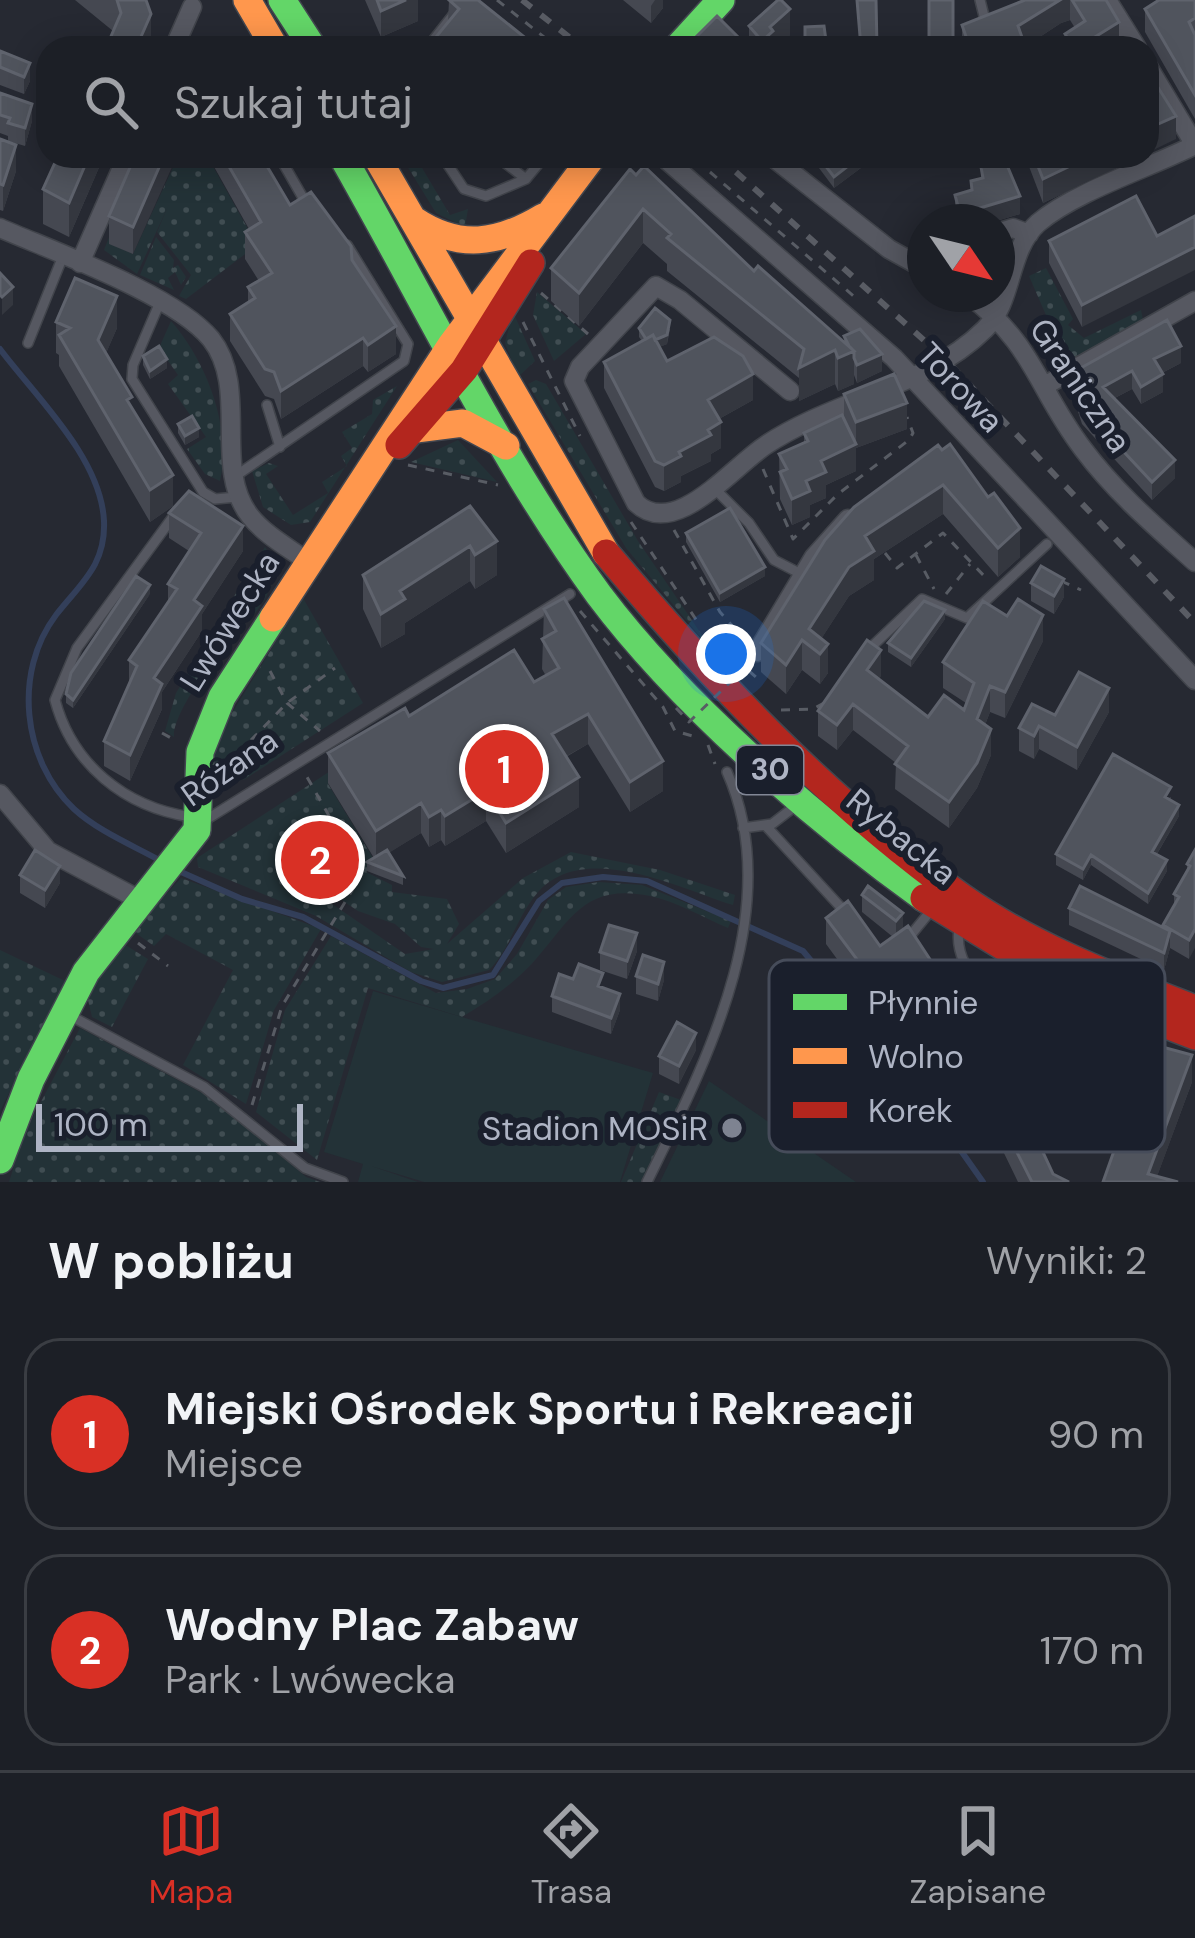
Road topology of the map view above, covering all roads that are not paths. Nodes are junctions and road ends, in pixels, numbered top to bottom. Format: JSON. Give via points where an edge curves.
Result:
{"nodes":[{"id":1,"x":247,"y":0,"type":"edge"},
{"id":2,"x":282,"y":0,"type":"edge"},
{"id":3,"x":721,"y":0,"type":"edge"},
{"id":4,"x":980,"y":0,"type":"edge"},
{"id":5,"x":1107,"y":0,"type":"edge"},
{"id":6,"x":481,"y":4,"type":"edge"},
{"id":7,"x":192,"y":7,"type":"dead end"},
{"id":8,"x":987,"y":29,"type":"edge"},
{"id":9,"x":179,"y":36,"type":"edge"},
{"id":10,"x":268,"y":36,"type":"edge"},
{"id":11,"x":305,"y":36,"type":"edge"},
{"id":12,"x":442,"y":36,"type":"edge"},
{"id":13,"x":688,"y":36,"type":"edge"},
{"id":14,"x":1134,"y":36,"type":"edge"},
{"id":15,"x":1159,"y":85,"type":"edge"},
{"id":16,"x":1195,"y":145,"type":"edge"},
{"id":17,"x":1159,"y":162,"type":"edge"},
{"id":18,"x":121,"y":168,"type":"edge"},
{"id":19,"x":286,"y":168,"type":"edge"},
{"id":20,"x":349,"y":168,"type":"edge"},
{"id":21,"x":383,"y":168,"type":"edge"},
{"id":22,"x":449,"y":168,"type":"edge"},
{"id":23,"x":512,"y":168,"type":"edge"},
{"id":24,"x":535,"y":168,"type":"edge"},
{"id":25,"x":584,"y":168,"type":"edge"},
{"id":26,"x":585,"y":168,"type":"edge"},
{"id":27,"x":676,"y":168,"type":"edge"},
{"id":28,"x":785,"y":168,"type":"edge"},
{"id":29,"x":1147,"y":168,"type":"edge"},
{"id":30,"x":526,"y":179,"type":"junction"},
{"id":31,"x":555,"y":207,"type":"junction"},
{"id":32,"x":309,"y":208,"type":"edge"},
{"id":33,"x":412,"y":219,"type":"junction"},
{"id":34,"x":0,"y":228,"type":"edge"},
{"id":35,"x":1015,"y":229,"type":"edge"},
{"id":36,"x":339,"y":231,"type":"edge"},
{"id":37,"x":1029,"y":234,"type":"junction"},
{"id":38,"x":907,"y":259,"type":"edge"},
{"id":39,"x":71,"y":260,"type":"junction"},
{"id":40,"x":1195,"y":301,"type":"edge"},
{"id":41,"x":160,"y":302,"type":"junction"},
{"id":42,"x":992,"y":312,"type":"edge"},
{"id":43,"x":997,"y":316,"type":"junction"},
{"id":44,"x":478,"y":330,"type":"junction"},
{"id":45,"x":28,"y":343,"type":"dead end"},
{"id":46,"x":458,"y":358,"type":"junction"},
{"id":47,"x":911,"y":375,"type":"junction"},
{"id":48,"x":1046,"y":385,"type":"junction"},
{"id":49,"x":790,"y":392,"type":"dead end"},
{"id":50,"x":267,"y":405,"type":"dead end"},
{"id":51,"x":416,"y":429,"type":"junction"},
{"id":52,"x":961,"y":431,"type":"junction"},
{"id":53,"x":943,"y":445,"type":"edge"},
{"id":54,"x":280,"y":446,"type":"junction"},
{"id":55,"x":509,"y":448,"type":"junction"},
{"id":56,"x":371,"y":474,"type":"junction"},
{"id":57,"x":236,"y":475,"type":"junction"},
{"id":58,"x":712,"y":486,"type":"junction"},
{"id":59,"x":202,"y":492,"type":"junction"},
{"id":60,"x":240,"y":496,"type":"junction"},
{"id":61,"x":192,"y":500,"type":"edge"},
{"id":62,"x":870,"y":502,"type":"edge"},
{"id":63,"x":181,"y":508,"type":"edge"},
{"id":64,"x":1047,"y":544,"type":"dead end"},
{"id":65,"x":308,"y":562,"type":"junction"},
{"id":66,"x":1195,"y":562,"type":"edge"},
{"id":67,"x":803,"y":575,"type":"junction"},
{"id":68,"x":570,"y":594,"type":"dead end"},
{"id":69,"x":861,"y":659,"type":"edge"},
{"id":70,"x":744,"y":660,"type":"road end"},
{"id":71,"x":1195,"y":680,"type":"edge"},
{"id":72,"x":727,"y":772,"type":"road end"},
{"id":73,"x":0,"y":794,"type":"edge"},
{"id":74,"x":802,"y":800,"type":"junction"},
{"id":75,"x":200,"y":821,"type":"junction"},
{"id":76,"x":766,"y":826,"type":"junction"},
{"id":77,"x":743,"y":828,"type":"junction"},
{"id":78,"x":146,"y":890,"type":"junction"},
{"id":79,"x":933,"y":908,"type":"junction"},
{"id":80,"x":969,"y":917,"type":"junction"},
{"id":81,"x":857,"y":924,"type":"edge"},
{"id":82,"x":897,"y":951,"type":"edge"},
{"id":83,"x":961,"y":960,"type":"edge"},
{"id":84,"x":1024,"y":960,"type":"edge"},
{"id":85,"x":1069,"y":960,"type":"edge"},
{"id":86,"x":1165,"y":998,"type":"edge"},
{"id":87,"x":1195,"y":1009,"type":"edge"},
{"id":88,"x":64,"y":1012,"type":"junction"},
{"id":89,"x":1165,"y":1027,"type":"edge"},
{"id":90,"x":1195,"y":1036,"type":"edge"},
{"id":91,"x":0,"y":1160,"type":"edge"},
{"id":92,"x":343,"y":1182,"type":"edge"},
{"id":93,"x":647,"y":1182,"type":"edge"}],
"edges":[{"from":1,"to":10,"type":"main road"},
{"from":2,"to":11,"type":"main road"},
{"from":3,"to":13,"type":"main road"},
{"from":4,"to":8,"type":"lane"},
{"from":5,"to":14,"type":"street"},
{"from":6,"to":12,"type":"lane"},
{"from":7,"to":9,"type":"street"},
{"from":15,"to":16,"type":"street"},
{"from":16,"to":17,"type":"street"},
{"from":18,"to":39,"type":"street"},
{"from":19,"to":32,"type":"lane"},
{"from":20,"to":46,"type":"main road","number":"30"},
{"from":21,"to":33,"type":"main road","number":"30"},
{"from":22,"to":30,"type":"lane","via":[[473,194],[494,195]]},
{"from":23,"to":30,"type":"lane"},
{"from":24,"to":30,"type":"lane"},
{"from":25,"to":31,"type":"main road","name":"Lwówecka"},
{"from":26,"to":44,"type":"main road","name":"Lwówecka"},
{"from":27,"to":47,"type":"street","name":"Torowa"},
{"from":28,"to":38,"type":"street"},
{"from":29,"to":37,"type":"street","via":[[1048,216]]},
{"from":31,"to":33,"type":"main road","via":[[514,234],[474,244],[446,241]]},
{"from":31,"to":44,"type":"main road","name":"Lwówecka"},
{"from":33,"to":44,"type":"main road","number":"30"},
{"from":34,"to":39,"type":"street"},
{"from":35,"to":37,"type":"street"},
{"from":36,"to":54,"type":"lane","via":[[408,344],[404,361]]},
{"from":37,"to":43,"type":"street"},
{"from":39,"to":41,"type":"street"},
{"from":39,"to":45,"type":"lane"},
{"from":40,"to":48,"type":"street"},
{"from":41,"to":57,"type":"street","via":[[197,326],[223,359]]},
{"from":41,"to":59,"type":"lane","via":[[132,379]]},
{"from":42,"to":43,"type":"street","name":"Graniczna"},
{"from":43,"to":47,"type":"street"},
{"from":43,"to":48,"type":"street","name":"Graniczna"},
{"from":44,"to":46,"type":"main road","name":"Lwówecka"},
{"from":44,"to":80,"type":"main road","name":"Rybacka","number":"30","via":[[604,551],[674,639]]},
{"from":46,"to":51,"type":"main road","name":"Lwówecka"},
{"from":46,"to":55,"type":"main road","name":"Rybacka","number":"30"},
{"from":46,"to":56,"type":"main road","name":"Lwówecka"},
{"from":47,"to":52,"type":"street","name":"Torowa"},
{"from":47,"to":58,"type":"street","via":[[782,434]]},
{"from":48,"to":66,"type":"street","name":"Graniczna","via":[[1097,466]]},
{"from":49,"to":58,"type":"street","via":[[665,288],[647,291],[574,381],[636,503],[668,515]]},
{"from":50,"to":54,"type":"lane"},
{"from":51,"to":55,"type":"main road","via":[[470,425]]},
{"from":51,"to":56,"type":"main road","name":"Lwówecka"},
{"from":52,"to":53,"type":"street"},
{"from":52,"to":71,"type":"street","name":"Torowa"},
{"from":54,"to":57,"type":"lane"},
{"from":55,"to":74,"type":"main road","name":"Rybacka","number":"30","via":[[602,597],[667,673]]},
{"from":56,"to":65,"type":"main road","name":"Lwówecka"},
{"from":57,"to":60,"type":"street"},
{"from":58,"to":67,"type":"lane","via":[[774,560]]},
{"from":59,"to":60,"type":"lane"},
{"from":59,"to":61,"type":"lane"},
{"from":60,"to":65,"type":"street","via":[[254,520]]},
{"from":62,"to":67,"type":"street","via":[[830,533]]},
{"from":63,"to":75,"type":"lane","via":[[88,631],[55,700],[89,769]]},
{"from":64,"to":69,"type":"lane","via":[[967,618],[935,600],[905,613]]},
{"from":65,"to":75,"type":"main road","name":"Lwówecka","via":[[208,724]]},
{"from":67,"to":70,"type":"street"},
{"from":68,"to":75,"type":"lane","name":"Różana"},
{"from":72,"to":77,"type":"lane"},
{"from":73,"to":78,"type":"street","via":[[49,851]]},
{"from":74,"to":76,"type":"lane"},
{"from":74,"to":79,"type":"main road","name":"Rybacka","number":"30"},
{"from":75,"to":78,"type":"main road","name":"Różana"},
{"from":76,"to":77,"type":"lane"},
{"from":76,"to":81,"type":"lane"},
{"from":77,"to":93,"type":"lane","via":[[746,903],[716,1038]]},
{"from":78,"to":88,"type":"main road","name":"Różana"},
{"from":79,"to":80,"type":"main road","name":"Rybacka","number":"30"},
{"from":79,"to":82,"type":"lane"},
{"from":80,"to":83,"type":"lane","via":[[956,947]]},
{"from":80,"to":84,"type":"main road","name":"Rybacka","number":"30"},
{"from":80,"to":85,"type":"main road","name":"Rybacka","number":"30"},
{"from":86,"to":87,"type":"main road","name":"Rybacka","number":"30"},
{"from":88,"to":91,"type":"main road","name":"Różana"},
{"from":88,"to":92,"type":"lane","via":[[204,1087],[305,1168]]},
{"from":89,"to":90,"type":"main road","name":"Rybacka","number":"30"}]}
